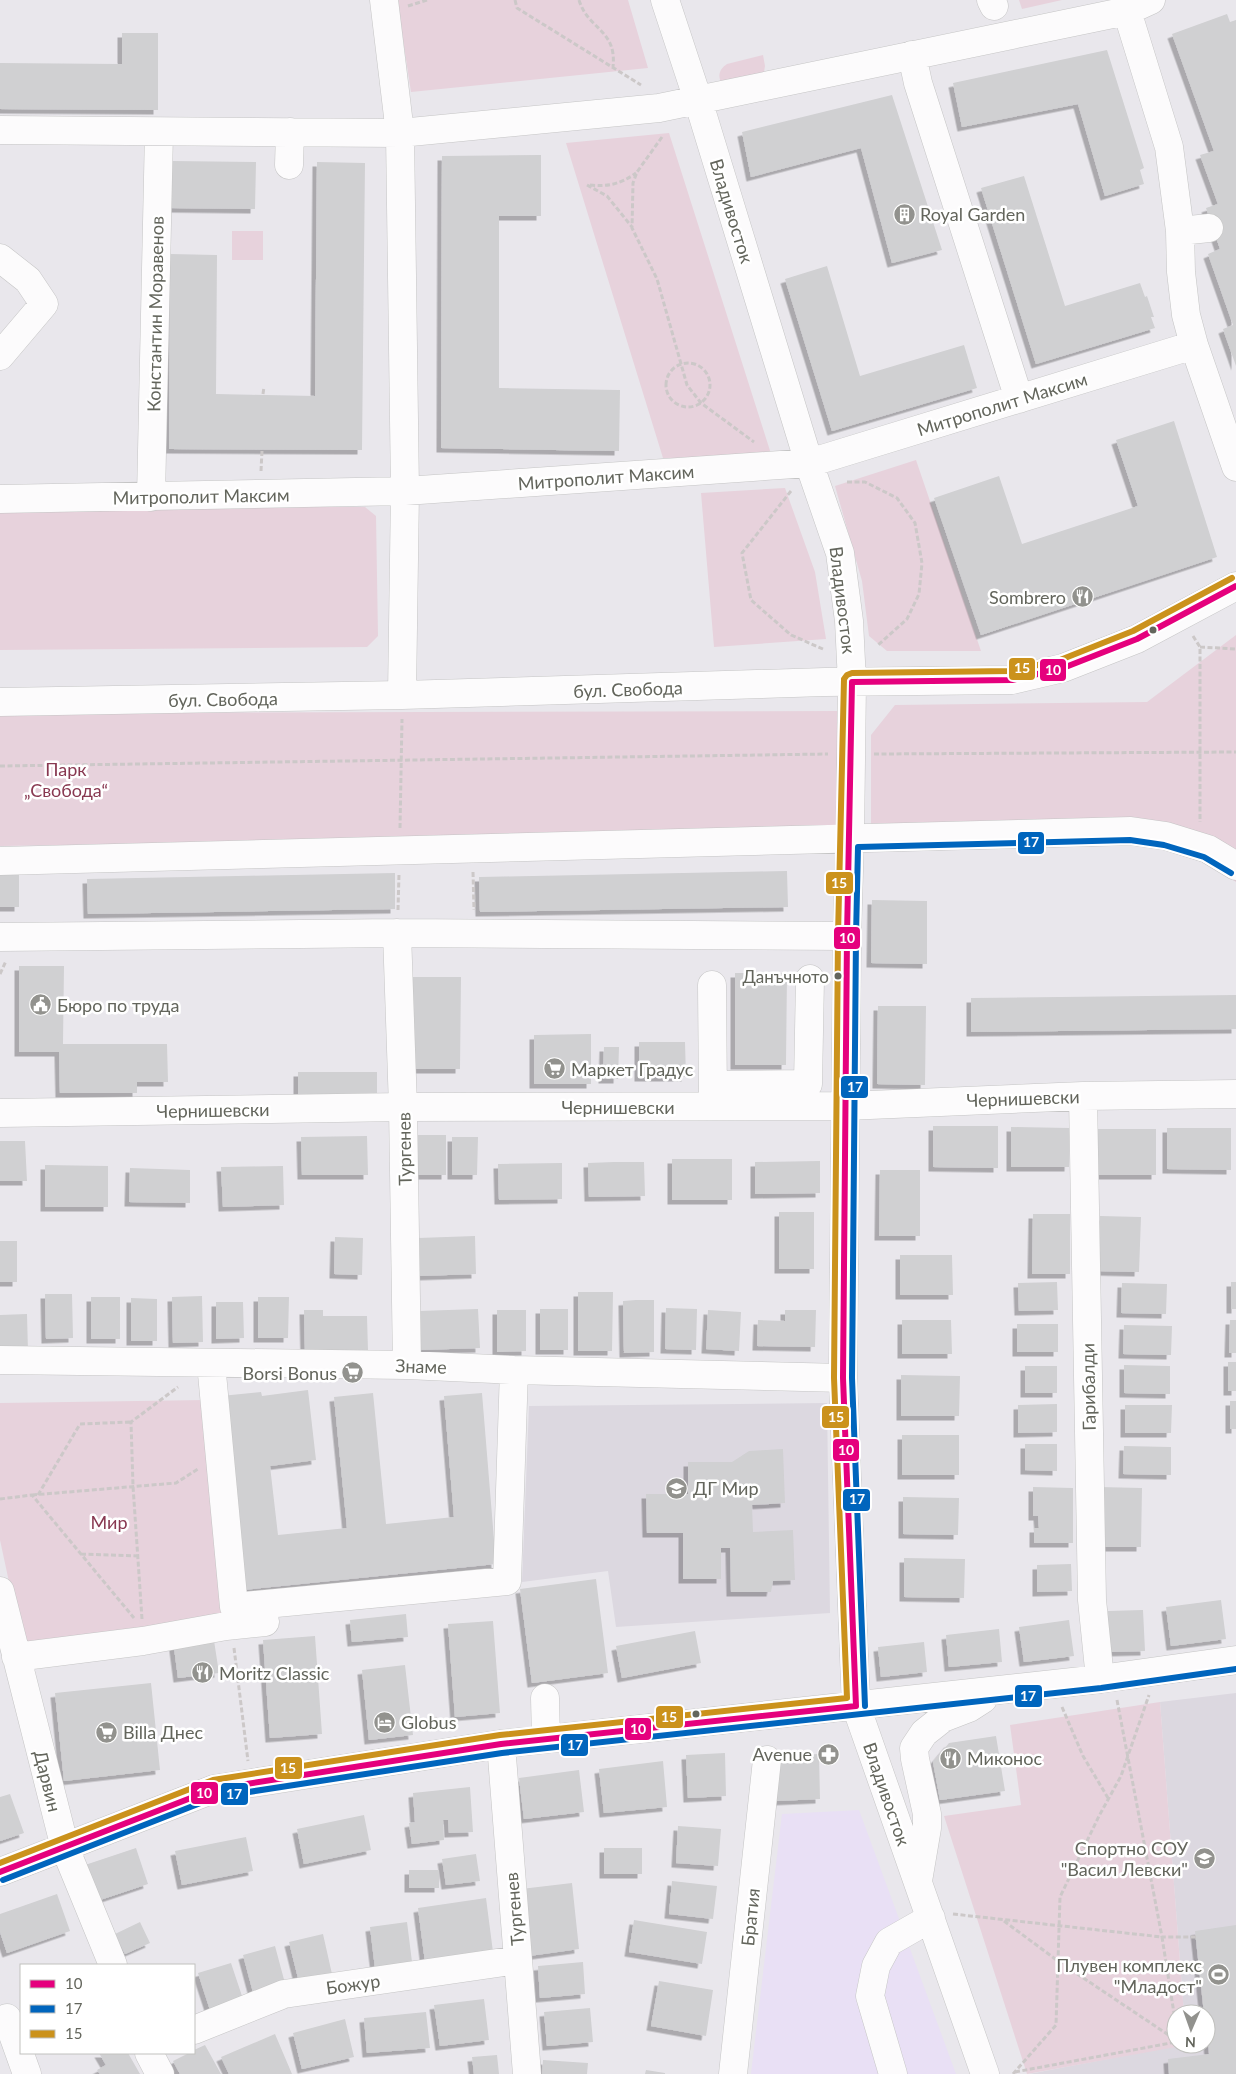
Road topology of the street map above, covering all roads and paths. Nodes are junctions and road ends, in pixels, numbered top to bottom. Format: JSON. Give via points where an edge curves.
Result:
{"nodes":[{"id":1,"x":384,"y":0,"type":"edge"},
{"id":2,"x":515,"y":0,"type":"edge"},
{"id":3,"x":579,"y":0,"type":"edge"},
{"id":4,"x":665,"y":0,"type":"edge"},
{"id":5,"x":1139,"y":5,"type":"edge"},
{"id":6,"x":912,"y":55,"type":"junction"},
{"id":7,"x":613,"y":67,"type":"junction"},
{"id":8,"x":646,"y":88,"type":"dead end"},
{"id":9,"x":698,"y":100,"type":"junction"},
{"id":10,"x":0,"y":130,"type":"edge"},
{"id":11,"x":159,"y":132,"type":"junction"},
{"id":12,"x":290,"y":132,"type":"junction"},
{"id":13,"x":400,"y":133,"type":"junction"},
{"id":14,"x":662,"y":137,"type":"dead end"},
{"id":15,"x":289,"y":165,"type":"dead end"},
{"id":16,"x":637,"y":172,"type":"junction"},
{"id":17,"x":632,"y":228,"type":"junction"},
{"id":18,"x":1209,"y":228,"type":"dead end"},
{"id":19,"x":1180,"y":231,"type":"junction"},
{"id":20,"x":0,"y":258,"type":"edge"},
{"id":21,"x":1194,"y":345,"type":"junction"},
{"id":22,"x":0,"y":356,"type":"edge"},
{"id":23,"x":681,"y":364,"type":"junction"},
{"id":24,"x":264,"y":387,"type":"dead end"},
{"id":25,"x":263,"y":394,"type":"dead end"},
{"id":26,"x":1019,"y":399,"type":"junction"},
{"id":27,"x":701,"y":402,"type":"junction"},
{"id":28,"x":754,"y":442,"type":"dead end"},
{"id":29,"x":809,"y":463,"type":"junction"},
{"id":30,"x":1236,"y":467,"type":"edge"},
{"id":31,"x":847,"y":482,"type":"dead end"},
{"id":32,"x":405,"y":491,"type":"junction"},
{"id":33,"x":791,"y":491,"type":"dead end"},
{"id":34,"x":151,"y":497,"type":"junction"},
{"id":35,"x":0,"y":500,"type":"edge"},
{"id":36,"x":1236,"y":586,"type":"edge"},
{"id":37,"x":877,"y":646,"type":"dead end"},
{"id":38,"x":823,"y":649,"type":"dead end"},
{"id":39,"x":1236,"y":649,"type":"edge"},
{"id":40,"x":852,"y":682,"type":"junction"},
{"id":41,"x":410,"y":695,"type":"junction"},
{"id":42,"x":0,"y":702,"type":"edge"},
{"id":43,"x":1200,"y":752,"type":"junction"},
{"id":44,"x":1236,"y":752,"type":"edge"},
{"id":45,"x":851,"y":754,"type":"junction"},
{"id":46,"x":401,"y":760,"type":"junction"},
{"id":47,"x":0,"y":766,"type":"edge"},
{"id":48,"x":850,"y":838,"type":"junction"},
{"id":49,"x":472,"y":849,"type":"junction"},
{"id":50,"x":1208,"y":849,"type":"junction"},
{"id":51,"x":400,"y":850,"type":"junction"},
{"id":52,"x":0,"y":861,"type":"edge"},
{"id":53,"x":1236,"y":866,"type":"edge"},
{"id":54,"x":397,"y":933,"type":"junction"},
{"id":55,"x":475,"y":934,"type":"junction"},
{"id":56,"x":846,"y":936,"type":"junction"},
{"id":57,"x":0,"y":938,"type":"edge"},
{"id":58,"x":810,"y":979,"type":"dead end"},
{"id":59,"x":712,"y":985,"type":"dead end"},
{"id":60,"x":1236,"y":1094,"type":"edge"},
{"id":61,"x":713,"y":1096,"type":"junction"},
{"id":62,"x":1083,"y":1096,"type":"junction"},
{"id":63,"x":846,"y":1106,"type":"junction"},
{"id":64,"x":404,"y":1107,"type":"junction"},
{"id":65,"x":0,"y":1113,"type":"edge"},
{"id":66,"x":0,"y":1360,"type":"edge"},
{"id":67,"x":211,"y":1363,"type":"junction"},
{"id":68,"x":407,"y":1365,"type":"junction"},
{"id":69,"x":514,"y":1370,"type":"junction"},
{"id":70,"x":843,"y":1378,"type":"junction"},
{"id":71,"x":130,"y":1422,"type":"junction"},
{"id":72,"x":220,"y":1455,"type":"junction"},
{"id":73,"x":133,"y":1486,"type":"junction"},
{"id":74,"x":38,"y":1495,"type":"junction"},
{"id":75,"x":32,"y":1496,"type":"junction"},
{"id":76,"x":0,"y":1499,"type":"edge"},
{"id":77,"x":80,"y":1554,"type":"junction"},
{"id":78,"x":138,"y":1556,"type":"junction"},
{"id":79,"x":0,"y":1591,"type":"edge"},
{"id":80,"x":493,"y":1596,"type":"dead end"},
{"id":81,"x":232,"y":1626,"type":"junction"},
{"id":82,"x":142,"y":1635,"type":"junction"},
{"id":83,"x":16,"y":1657,"type":"junction"},
{"id":84,"x":1236,"y":1660,"type":"edge"},
{"id":85,"x":1158,"y":1671,"type":"junction"},
{"id":86,"x":1106,"y":1678,"type":"junction"},
{"id":87,"x":1052,"y":1684,"type":"junction"},
{"id":88,"x":995,"y":1690,"type":"junction"},
{"id":89,"x":545,"y":1698,"type":"dead end"},
{"id":90,"x":856,"y":1706,"type":"junction"},
{"id":91,"x":546,"y":1739,"type":"junction"},
{"id":92,"x":501,"y":1744,"type":"junction"},
{"id":93,"x":1128,"y":1756,"type":"junction"},
{"id":94,"x":767,"y":1760,"type":"dead end"},
{"id":95,"x":251,"y":1784,"type":"junction"},
{"id":96,"x":1108,"y":1798,"type":"junction"},
{"id":97,"x":65,"y":1848,"type":"junction"},
{"id":98,"x":0,"y":1872,"type":"edge"},
{"id":99,"x":918,"y":1882,"type":"junction"},
{"id":100,"x":929,"y":1915,"type":"junction"},
{"id":101,"x":1002,"y":1920,"type":"junction"},
{"id":102,"x":1060,"y":1926,"type":"junction"},
{"id":103,"x":1162,"y":1937,"type":"junction"},
{"id":104,"x":1196,"y":1937,"type":"dead end"},
{"id":105,"x":518,"y":1960,"type":"junction"},
{"id":106,"x":1058,"y":1961,"type":"junction"},
{"id":107,"x":113,"y":1964,"type":"edge"},
{"id":108,"x":1173,"y":2004,"type":"edge"},
{"id":109,"x":7,"y":2018,"type":"dead end"},
{"id":110,"x":195,"y":2030,"type":"edge"},
{"id":111,"x":1166,"y":2034,"type":"edge"},
{"id":112,"x":1166,"y":2043,"type":"edge"},
{"id":113,"x":150,"y":2054,"type":"edge"},
{"id":114,"x":1014,"y":2073,"type":"edge"},
{"id":115,"x":27,"y":2074,"type":"edge"},
{"id":116,"x":160,"y":2074,"type":"edge"},
{"id":117,"x":527,"y":2074,"type":"edge"},
{"id":118,"x":733,"y":2074,"type":"edge"},
{"id":119,"x":893,"y":2074,"type":"edge"},
{"id":120,"x":985,"y":2074,"type":"edge"}],
"edges":[{"from":1,"to":13,"type":"street"},
{"from":2,"to":7,"type":"path","via":[[517,8]]},
{"from":3,"to":7,"type":"path","via":[[589,20],[608,38]]},
{"from":4,"to":9,"type":"street","name":"Владивосток"},
{"from":5,"to":6,"type":"street"},
{"from":5,"to":19,"type":"street","via":[[1169,147]]},
{"from":6,"to":9,"type":"street"},
{"from":6,"to":26,"type":"street","via":[[918,83]]},
{"from":7,"to":8,"type":"path"},
{"from":9,"to":13,"type":"street","via":[[659,108]]},
{"from":9,"to":29,"type":"street","name":"Владивосток"},
{"from":10,"to":11,"type":"street"},
{"from":11,"to":12,"type":"street"},
{"from":11,"to":34,"type":"street","name":"Константин Моравенов"},
{"from":12,"to":13,"type":"street"},
{"from":12,"to":15,"type":"street"},
{"from":13,"to":32,"type":"street"},
{"from":14,"to":16,"type":"path"},
{"from":16,"to":17,"type":"path","via":[[633,183]]},
{"from":16,"to":17,"type":"path","via":[[605,187],[587,185],[607,196]]},
{"from":17,"to":23,"type":"path","via":[[657,278]]},
{"from":18,"to":19,"type":"street"},
{"from":19,"to":21,"type":"street","via":[[1186,316]]},
{"from":20,"to":22,"type":"street","via":[[28,280],[44,304]]},
{"from":21,"to":26,"type":"street","name":"Митрополит Максим"},
{"from":21,"to":30,"type":"street"},
{"from":23,"to":27,"type":"path","via":[[687,385]]},
{"from":23,"to":27,"type":"path","via":[[698,365],[707,374],[709,392]]},
{"from":23,"to":27,"type":"path","via":[[667,379],[671,398],[682,406]]},
{"from":24,"to":25,"type":"path"},
{"from":26,"to":29,"type":"street","name":"Митрополит Максим"},
{"from":27,"to":28,"type":"path"},
{"from":29,"to":32,"type":"street","name":"Митрополит Максим"},
{"from":29,"to":40,"type":"street","name":"Владивосток","via":[[840,553],[849,621]]},
{"from":31,"to":37,"type":"path","via":[[866,482],[897,498],[915,523],[922,563],[919,594],[907,620]]},
{"from":32,"to":34,"type":"street","name":"Митрополит Максим"},
{"from":32,"to":41,"type":"street"},
{"from":33,"to":38,"type":"path","via":[[742,553],[751,600],[791,634]]},
{"from":34,"to":35,"type":"street","name":"Митрополит Максим"},
{"from":36,"to":40,"type":"street","name":"бул. Свобода","via":[[1137,639],[1063,668],[1012,680]]},
{"from":39,"to":43,"type":"path","via":[[1200,648]]},
{"from":40,"to":41,"type":"street","name":"бул. Свобода"},
{"from":40,"to":45,"type":"street","name":"Владивосток"},
{"from":41,"to":42,"type":"street","name":"бул. Свобода"},
{"from":41,"to":46,"type":"path","via":[[402,717]]},
{"from":43,"to":44,"type":"path"},
{"from":43,"to":45,"type":"path"},
{"from":43,"to":50,"type":"path","via":[[1200,826]]},
{"from":45,"to":46,"type":"path"},
{"from":45,"to":48,"type":"street","name":"Владивосток"},
{"from":46,"to":47,"type":"path"},
{"from":46,"to":51,"type":"path"},
{"from":48,"to":49,"type":"street"},
{"from":48,"to":50,"type":"street","via":[[1131,831],[1166,836]]},
{"from":48,"to":56,"type":"street","name":"Владивосток"},
{"from":49,"to":51,"type":"street"},
{"from":49,"to":55,"type":"path"},
{"from":50,"to":53,"type":"street"},
{"from":51,"to":52,"type":"street"},
{"from":51,"to":54,"type":"path"},
{"from":54,"to":55,"type":"street"},
{"from":54,"to":57,"type":"street"},
{"from":54,"to":64,"type":"street","name":"Тургенев"},
{"from":55,"to":56,"type":"street"},
{"from":56,"to":63,"type":"street","name":"Владивосток"},
{"from":58,"to":61,"type":"street","via":[[808,1084]]},
{"from":59,"to":61,"type":"street"},
{"from":60,"to":62,"type":"street","name":"Чернишевски"},
{"from":61,"to":63,"type":"street","name":"Чернишевски"},
{"from":61,"to":64,"type":"street","name":"Чернишевски"},
{"from":62,"to":63,"type":"street","name":"Чернишевски"},
{"from":62,"to":86,"type":"street","name":"Гарибалди","via":[[1092,1600]]},
{"from":63,"to":70,"type":"street","name":"Владивосток"},
{"from":64,"to":65,"type":"street","name":"Чернишевски"},
{"from":64,"to":68,"type":"street","name":"Тургенев"},
{"from":66,"to":67,"type":"street","name":"Знаме"},
{"from":67,"to":68,"type":"street","name":"Знаме"},
{"from":67,"to":71,"type":"path"},
{"from":67,"to":72,"type":"street"},
{"from":68,"to":69,"type":"street","name":"Знаме"},
{"from":69,"to":70,"type":"street","name":"Знаме"},
{"from":69,"to":72,"type":"street","via":[[507,1581],[234,1607]]},
{"from":70,"to":90,"type":"street","name":"Владивосток"},
{"from":71,"to":73,"type":"path"},
{"from":71,"to":74,"type":"path","via":[[80,1424]]},
{"from":72,"to":73,"type":"path","via":[[176,1483]]},
{"from":73,"to":74,"type":"path"},
{"from":73,"to":78,"type":"path"},
{"from":74,"to":75,"type":"path"},
{"from":75,"to":76,"type":"path"},
{"from":75,"to":77,"type":"path"},
{"from":77,"to":78,"type":"path"},
{"from":77,"to":82,"type":"path"},
{"from":78,"to":82,"type":"path"},
{"from":79,"to":83,"type":"street","name":"Дарвин"},
{"from":80,"to":81,"type":"street"},
{"from":81,"to":82,"type":"street"},
{"from":81,"to":95,"type":"path"},
{"from":82,"to":83,"type":"street"},
{"from":83,"to":97,"type":"street","name":"Дарвин"},
{"from":84,"to":85,"type":"street"},
{"from":85,"to":86,"type":"street"},
{"from":85,"to":93,"type":"path"},
{"from":86,"to":87,"type":"street"},
{"from":86,"to":93,"type":"path"},
{"from":87,"to":88,"type":"street"},
{"from":87,"to":96,"type":"path","via":[[1083,1756]]},
{"from":88,"to":90,"type":"street"},
{"from":88,"to":99,"type":"street","via":[[969,1708],[943,1718],[924,1733],[914,1748],[927,1814]]},
{"from":89,"to":91,"type":"street"},
{"from":90,"to":91,"type":"street"},
{"from":90,"to":99,"type":"street","name":"Владивосток"},
{"from":91,"to":92,"type":"street"},
{"from":92,"to":95,"type":"street"},
{"from":92,"to":105,"type":"street","name":"Тургенев"},
{"from":93,"to":96,"type":"path"},
{"from":93,"to":103,"type":"path"},
{"from":94,"to":118,"type":"street","name":"Братия"},
{"from":95,"to":97,"type":"street","via":[[214,1789]]},
{"from":96,"to":102,"type":"path","via":[[1060,1897]]},
{"from":97,"to":98,"type":"street"},
{"from":97,"to":107,"type":"street","name":"Дарвин"},
{"from":99,"to":100,"type":"street","name":"Владивосток"},
{"from":100,"to":101,"type":"path"},
{"from":100,"to":119,"type":"street","via":[[889,1942],[876,1966],[870,1996]]},
{"from":100,"to":120,"type":"street","name":"Владивосток"},
{"from":101,"to":102,"type":"path"},
{"from":101,"to":106,"type":"path"},
{"from":102,"to":103,"type":"path"},
{"from":102,"to":106,"type":"path"},
{"from":103,"to":104,"type":"path"},
{"from":103,"to":108,"type":"path"},
{"from":105,"to":110,"type":"street","name":"Божур","via":[[284,1994]]},
{"from":105,"to":117,"type":"street","name":"Тургенев"},
{"from":106,"to":111,"type":"path"},
{"from":106,"to":114,"type":"path","via":[[1056,2026]]},
{"from":109,"to":115,"type":"street"},
{"from":112,"to":114,"type":"path"},
{"from":113,"to":116,"type":"street"}]}
